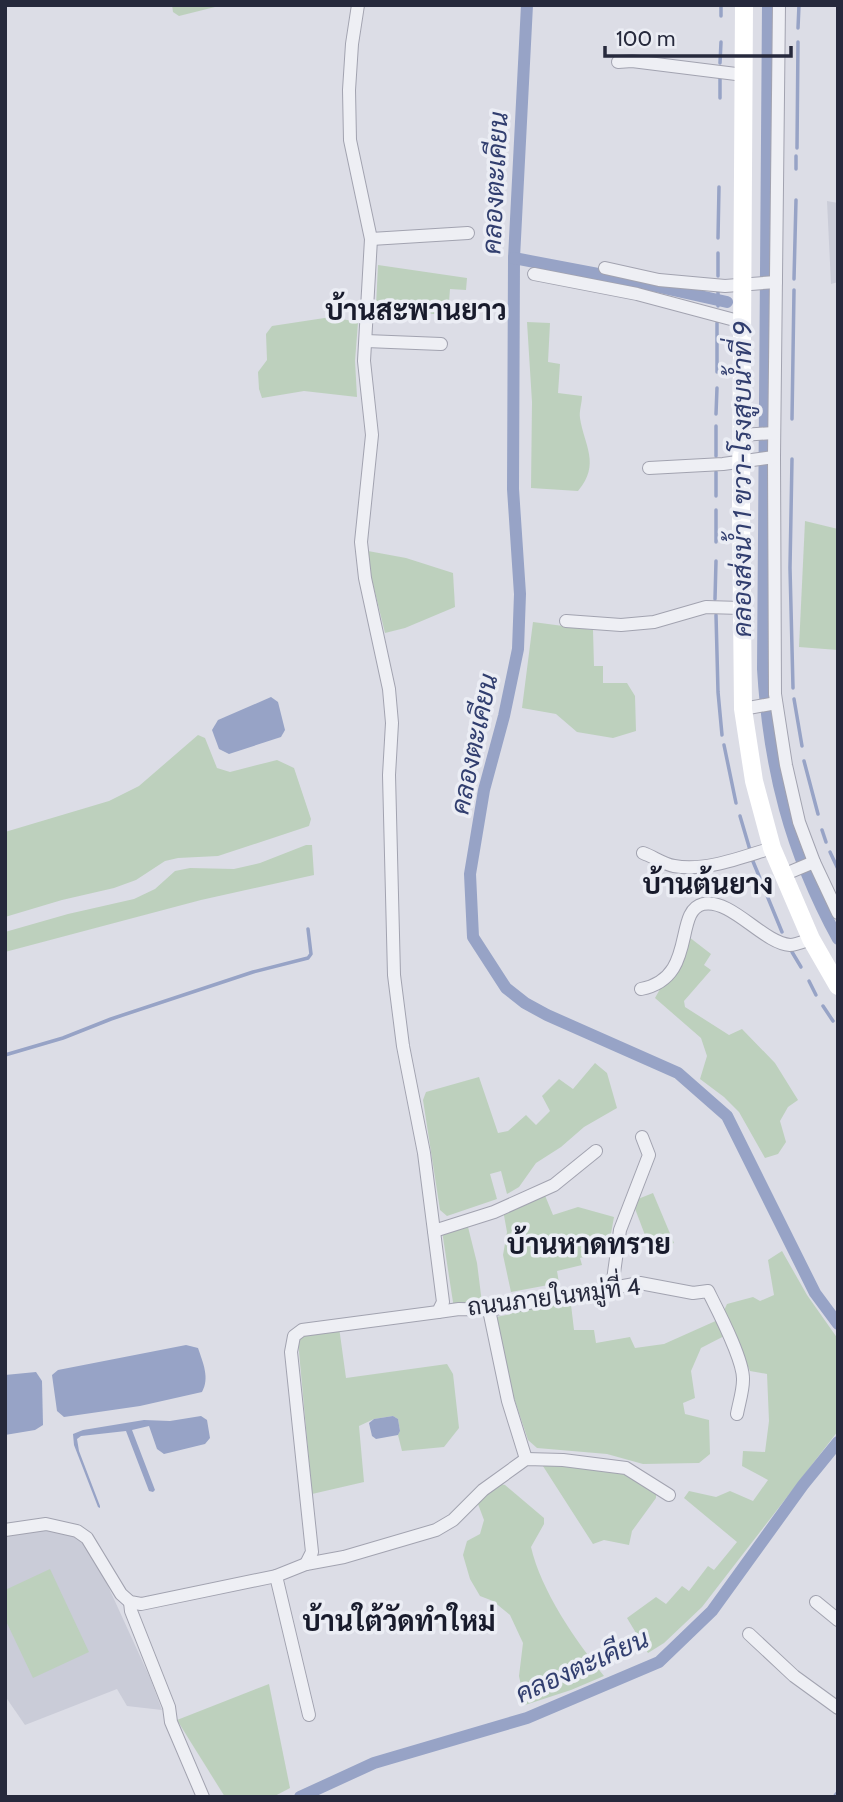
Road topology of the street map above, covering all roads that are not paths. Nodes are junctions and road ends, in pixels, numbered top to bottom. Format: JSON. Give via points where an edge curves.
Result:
{"nodes":[{"id":1,"x":358,"y":5,"type":"edge"},
{"id":2,"x":744,"y":5,"type":"edge"},
{"id":3,"x":779,"y":5,"type":"edge"},
{"id":4,"x":618,"y":62,"type":"dead end"},
{"id":5,"x":744,"y":75,"type":"junction"},
{"id":6,"x":468,"y":233,"type":"dead end"},
{"id":7,"x":371,"y":239,"type":"junction"},
{"id":8,"x":605,"y":268,"type":"dead end"},
{"id":9,"x":534,"y":274,"type":"dead end"},
{"id":10,"x":773,"y":282,"type":"junction"},
{"id":11,"x":747,"y":284,"type":"junction"},
{"id":12,"x":741,"y":322,"type":"junction"},
{"id":13,"x":366,"y":341,"type":"junction"},
{"id":14,"x":441,"y":344,"type":"dead end"},
{"id":15,"x":771,"y":433,"type":"junction"},
{"id":16,"x":748,"y":435,"type":"junction"},
{"id":17,"x":771,"y":458,"type":"junction"},
{"id":18,"x":747,"y":461,"type":"junction"},
{"id":19,"x":649,"y":468,"type":"dead end"},
{"id":20,"x":741,"y":608,"type":"junction"},
{"id":21,"x":566,"y":621,"type":"dead end"},
{"id":22,"x":773,"y":704,"type":"junction"},
{"id":23,"x":749,"y":708,"type":"junction"},
{"id":24,"x":772,"y":848,"type":"junction"},
{"id":25,"x":643,"y":853,"type":"dead end"},
{"id":26,"x":811,"y":864,"type":"junction"},
{"id":27,"x":788,"y":873,"type":"junction"},
{"id":28,"x":838,"y":913,"type":"edge"},
{"id":29,"x":811,"y":939,"type":"junction"},
{"id":30,"x":838,"y":986,"type":"edge"},
{"id":31,"x":641,"y":989,"type":"dead end"},
{"id":32,"x":642,"y":1138,"type":"dead end"},
{"id":33,"x":596,"y":1152,"type":"dead end"},
{"id":34,"x":434,"y":1231,"type":"junction"},
{"id":35,"x":612,"y":1287,"type":"junction"},
{"id":36,"x":489,"y":1310,"type":"junction"},
{"id":37,"x":438,"y":1312,"type":"junction"},
{"id":38,"x":737,"y":1414,"type":"dead end"},
{"id":39,"x":526,"y":1459,"type":"junction"},
{"id":40,"x":668,"y":1495,"type":"dead end"},
{"id":41,"x":5,"y":1530,"type":"edge"},
{"id":42,"x":306,"y":1564,"type":"junction"},
{"id":43,"x":276,"y":1576,"type":"junction"},
{"id":44,"x":130,"y":1602,"type":"junction"},
{"id":45,"x":816,"y":1602,"type":"dead end"},
{"id":46,"x":838,"y":1620,"type":"edge"},
{"id":47,"x":749,"y":1634,"type":"dead end"},
{"id":48,"x":838,"y":1708,"type":"edge"},
{"id":49,"x":309,"y":1715,"type":"dead end"},
{"id":50,"x":203,"y":1797,"type":"edge"}],
"edges":[{"from":1,"to":7,"type":"street","via":[[352,44],[350,141]]},
{"from":2,"to":5,"type":"main road"},
{"from":3,"to":10,"type":"street"},
{"from":4,"to":5,"type":"street"},
{"from":5,"to":11,"type":"main road"},
{"from":6,"to":7,"type":"street"},
{"from":7,"to":13,"type":"street"},
{"from":8,"to":11,"type":"street","via":[[659,280]]},
{"from":9,"to":12,"type":"street","via":[[637,294]]},
{"from":10,"to":11,"type":"street"},
{"from":10,"to":15,"type":"street"},
{"from":11,"to":12,"type":"main road"},
{"from":12,"to":16,"type":"main road"},
{"from":13,"to":14,"type":"street"},
{"from":13,"to":34,"type":"street","via":[[365,383],[372,435],[360,542],[389,689],[394,975]]},
{"from":15,"to":16,"type":"street"},
{"from":15,"to":17,"type":"street"},
{"from":16,"to":18,"type":"main road"},
{"from":17,"to":18,"type":"street"},
{"from":17,"to":22,"type":"street"},
{"from":18,"to":19,"type":"street"},
{"from":18,"to":20,"type":"main road"},
{"from":20,"to":21,"type":"street","via":[[706,607],[654,622],[621,625]]},
{"from":20,"to":23,"type":"main road"},
{"from":22,"to":23,"type":"street"},
{"from":22,"to":26,"type":"street"},
{"from":23,"to":24,"type":"main road","via":[[754,781]]},
{"from":24,"to":25,"type":"street","via":[[686,867]]},
{"from":24,"to":27,"type":"main road"},
{"from":26,"to":27,"type":"street"},
{"from":26,"to":28,"type":"street"},
{"from":27,"to":29,"type":"main road"},
{"from":29,"to":30,"type":"main road"},
{"from":29,"to":31,"type":"street","via":[[790,945],[736,914],[701,904],[692,911],[671,974],[656,986]]},
{"from":32,"to":35,"type":"street","via":[[649,1155],[620,1230]]},
{"from":33,"to":34,"type":"street","via":[[554,1185],[494,1212]]},
{"from":34,"to":37,"type":"street","via":[[443,1302]]},
{"from":35,"to":36,"type":"street","name":"ถนนภายในหมู่ที่ 4"},
{"from":35,"to":38,"type":"street","name":"ถนนภายในหมู่ที่ 4","via":[[640,1283],[694,1293],[708,1291],[743,1373]]},
{"from":36,"to":37,"type":"street","name":"ถนนภายในหมู่ที่ 4"},
{"from":36,"to":39,"type":"street","via":[[502,1378]]},
{"from":37,"to":42,"type":"street","name":"ถนนภายในหมู่ที่ 4","via":[[302,1330],[294,1336],[291,1352],[312,1552]]},
{"from":39,"to":40,"type":"street","via":[[626,1468]]},
{"from":39,"to":42,"type":"street","via":[[436,1530]]},
{"from":41,"to":44,"type":"street","via":[[46,1524],[77,1531],[87,1538]]},
{"from":42,"to":43,"type":"street"},
{"from":43,"to":44,"type":"street","via":[[141,1604]]},
{"from":43,"to":49,"type":"street"},
{"from":44,"to":50,"type":"street","via":[[171,1722]]},
{"from":45,"to":46,"type":"street"},
{"from":47,"to":48,"type":"street","via":[[794,1676]]}]}
